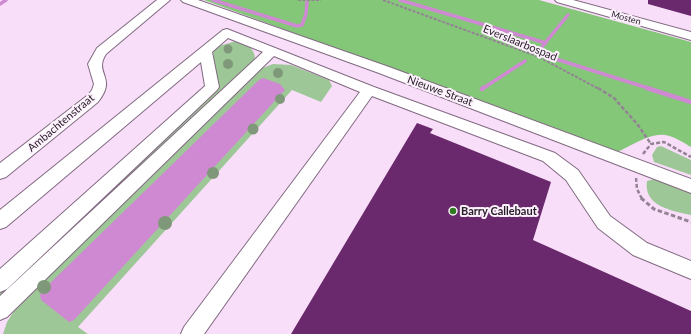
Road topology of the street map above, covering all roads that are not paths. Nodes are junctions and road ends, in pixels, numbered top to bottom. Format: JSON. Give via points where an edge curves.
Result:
{"nodes":[{"id":1,"x":164,"y":0,"type":"edge"},
{"id":2,"x":187,"y":0,"type":"edge"},
{"id":3,"x":561,"y":0,"type":"edge"},
{"id":4,"x":691,"y":36,"type":"edge"},
{"id":5,"x":205,"y":51,"type":"junction"},
{"id":6,"x":272,"y":51,"type":"junction"},
{"id":7,"x":369,"y":90,"type":"junction"},
{"id":8,"x":0,"y":172,"type":"edge"},
{"id":9,"x":691,"y":186,"type":"edge"},
{"id":10,"x":0,"y":221,"type":"edge"},
{"id":11,"x":691,"y":270,"type":"edge"},
{"id":12,"x":0,"y":282,"type":"edge"},
{"id":13,"x":0,"y":310,"type":"edge"},
{"id":14,"x":191,"y":334,"type":"edge"}],
"edges":[{"from":1,"to":8,"type":"street","name":"Ambachtenstraat","via":[[95,58],[94,66],[101,81],[98,91],[86,105]]},
{"from":2,"to":9,"type":"street","name":"Nieuwe Straat","via":[[384,70]]},
{"from":3,"to":4,"type":"street","name":"Mosten"},
{"from":5,"to":6,"type":"street","via":[[227,33]]},
{"from":5,"to":10,"type":"street"},
{"from":5,"to":12,"type":"street","via":[[212,87]]},
{"from":6,"to":7,"type":"street"},
{"from":6,"to":13,"type":"street"},
{"from":7,"to":11,"type":"street","via":[[549,157],[572,175],[604,222],[640,249]]},
{"from":7,"to":14,"type":"street"}]}
